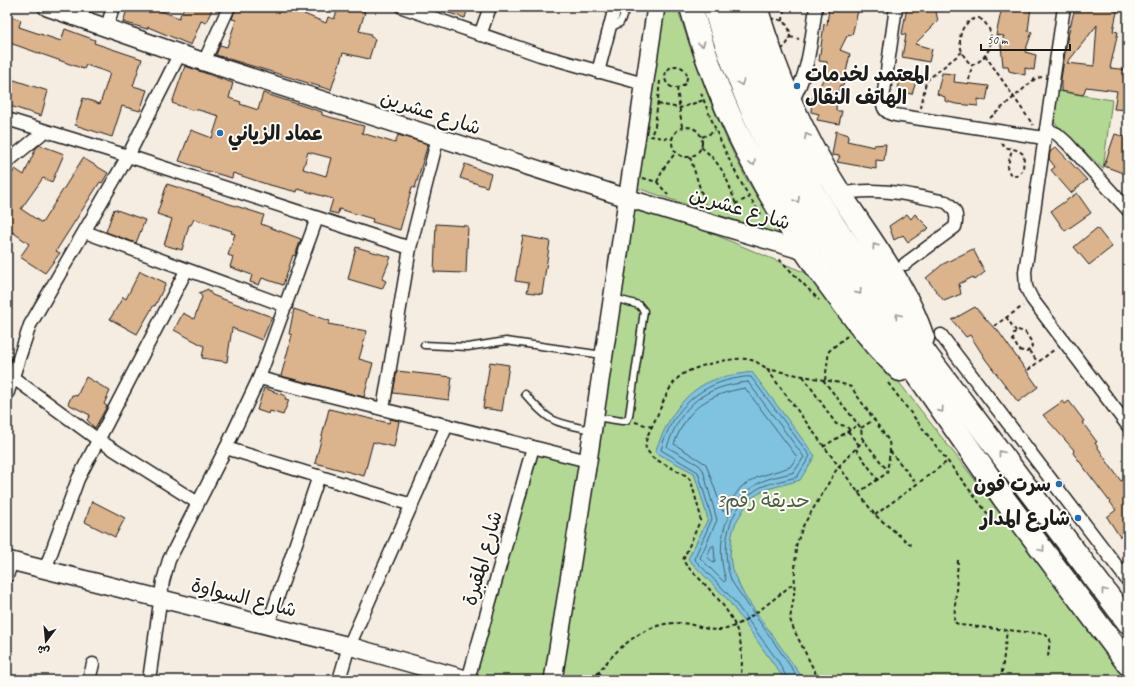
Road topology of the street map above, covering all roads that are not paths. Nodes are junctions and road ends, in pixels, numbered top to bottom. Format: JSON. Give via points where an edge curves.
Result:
{"nodes":[{"id":1,"x":47,"y":7,"type":"edge"},
{"id":2,"x":113,"y":7,"type":"edge"},
{"id":3,"x":229,"y":7,"type":"edge"},
{"id":4,"x":402,"y":7,"type":"edge"},
{"id":5,"x":490,"y":7,"type":"edge"},
{"id":6,"x":615,"y":7,"type":"edge"},
{"id":7,"x":628,"y":7,"type":"edge"},
{"id":8,"x":656,"y":7,"type":"edge"},
{"id":9,"x":691,"y":7,"type":"edge"},
{"id":10,"x":714,"y":7,"type":"edge"},
{"id":11,"x":735,"y":7,"type":"edge"},
{"id":12,"x":756,"y":7,"type":"edge"},
{"id":13,"x":816,"y":7,"type":"edge"},
{"id":14,"x":896,"y":7,"type":"edge"},
{"id":15,"x":1064,"y":7,"type":"edge"},
{"id":16,"x":107,"y":27,"type":"junction"},
{"id":17,"x":610,"y":28,"type":"junction"},
{"id":18,"x":480,"y":35,"type":"junction"},
{"id":19,"x":180,"y":53,"type":"junction"},
{"id":20,"x":204,"y":62,"type":"junction"},
{"id":21,"x":598,"y":72,"type":"junction"},
{"id":22,"x":644,"y":84,"type":"junction"},
{"id":23,"x":790,"y":103,"type":"junction"},
{"id":24,"x":7,"y":118,"type":"edge"},
{"id":25,"x":45,"y":131,"type":"junction"},
{"id":26,"x":1044,"y":135,"type":"junction"},
{"id":27,"x":438,"y":137,"type":"junction"},
{"id":28,"x":128,"y":156,"type":"junction"},
{"id":29,"x":7,"y":162,"type":"edge"},
{"id":30,"x":840,"y":194,"type":"junction"},
{"id":31,"x":627,"y":198,"type":"junction"},
{"id":32,"x":1128,"y":210,"type":"edge"},
{"id":33,"x":316,"y":218,"type":"junction"},
{"id":34,"x":85,"y":232,"type":"junction"},
{"id":35,"x":410,"y":248,"type":"junction"},
{"id":36,"x":804,"y":251,"type":"junction"},
{"id":37,"x":905,"y":264,"type":"dead end"},
{"id":38,"x":186,"y":271,"type":"junction"},
{"id":39,"x":613,"y":298,"type":"junction"},
{"id":40,"x":286,"y":306,"type":"junction"},
{"id":41,"x":941,"y":335,"type":"dead end"},
{"id":42,"x":424,"y":345,"type":"dead end"},
{"id":43,"x":604,"y":355,"type":"junction"},
{"id":44,"x":928,"y":357,"type":"junction"},
{"id":45,"x":10,"y":375,"type":"edge"},
{"id":46,"x":259,"y":378,"type":"junction"},
{"id":47,"x":927,"y":389,"type":"junction"},
{"id":48,"x":525,"y":394,"type":"dead end"},
{"id":49,"x":7,"y":395,"type":"edge"},
{"id":50,"x":383,"y":409,"type":"junction"},
{"id":51,"x":594,"y":424,"type":"junction"},
{"id":52,"x":447,"y":425,"type":"junction"},
{"id":53,"x":1128,"y":426,"type":"edge"},
{"id":54,"x":97,"y":439,"type":"junction"},
{"id":55,"x":533,"y":447,"type":"junction"},
{"id":56,"x":226,"y":448,"type":"junction"},
{"id":57,"x":588,"y":461,"type":"junction"},
{"id":58,"x":320,"y":476,"type":"junction"},
{"id":59,"x":198,"y":503,"type":"junction"},
{"id":60,"x":412,"y":505,"type":"junction"},
{"id":61,"x":9,"y":565,"type":"edge"},
{"id":62,"x":45,"y":570,"type":"junction"},
{"id":63,"x":1128,"y":581,"type":"edge"},
{"id":64,"x":161,"y":599,"type":"junction"},
{"id":65,"x":1128,"y":622,"type":"edge"},
{"id":66,"x":268,"y":626,"type":"junction"},
{"id":67,"x":349,"y":646,"type":"junction"},
{"id":68,"x":93,"y":664,"type":"dead end"},
{"id":69,"x":1128,"y":664,"type":"edge"},
{"id":70,"x":88,"y":680,"type":"edge"},
{"id":71,"x":149,"y":680,"type":"edge"},
{"id":72,"x":339,"y":680,"type":"edge"},
{"id":73,"x":468,"y":680,"type":"edge"},
{"id":74,"x":553,"y":680,"type":"edge"}],
"edges":[{"from":1,"to":16,"type":"street","name":"شارع عشرين"},
{"from":2,"to":16,"type":"street"},
{"from":3,"to":20,"type":"street"},
{"from":4,"to":18,"type":"street"},
{"from":5,"to":18,"type":"street"},
{"from":6,"to":17,"type":"street"},
{"from":7,"to":17,"type":"lane","via":[[620,23]]},
{"from":8,"to":22,"type":"street"},
{"from":9,"to":36,"type":"highway","one_way":true,"via":[[713,76],[737,132]]},
{"from":10,"to":47,"type":"highway","one_way":true,"via":[[752,113],[781,174],[816,232]]},
{"from":44,"to":11,"type":"highway","one_way":true,"via":[[812,190],[772,111],[755,70]]},
{"from":12,"to":23,"type":"highway"},
{"from":13,"to":23,"type":"street","via":[[805,71]]},
{"from":14,"to":26,"type":"street","via":[[883,99],[883,106],[891,114],[989,130]]},
{"from":15,"to":26,"type":"street"},
{"from":16,"to":19,"type":"street","name":"شارع عشرين"},
{"from":17,"to":21,"type":"street"},
{"from":18,"to":21,"type":"street"},
{"from":19,"to":20,"type":"street","name":"شارع عشرين"},
{"from":19,"to":28,"type":"street"},
{"from":20,"to":27,"type":"street","name":"شارع عشرين"},
{"from":21,"to":22,"type":"street"},
{"from":22,"to":31,"type":"street"},
{"from":30,"to":23,"type":"highway","one_way":true},
{"from":24,"to":25,"type":"street"},
{"from":25,"to":28,"type":"street"},
{"from":25,"to":29,"type":"street"},
{"from":26,"to":32,"type":"street","via":[[1063,138]]},
{"from":26,"to":53,"type":"street","via":[[1026,287],[1032,299]]},
{"from":27,"to":31,"type":"street","name":"شارع عشرين"},
{"from":27,"to":35,"type":"street"},
{"from":28,"to":33,"type":"street"},
{"from":28,"to":34,"type":"street"},
{"from":30,"to":37,"type":"street","via":[[880,190],[946,202],[952,206],[957,220],[954,227]]},
{"from":44,"to":30,"type":"highway","one_way":true,"via":[[920,328],[908,300]]},
{"from":31,"to":36,"type":"street","name":"شارع عشرين"},
{"from":31,"to":39,"type":"street"},
{"from":33,"to":35,"type":"street"},
{"from":33,"to":40,"type":"street"},
{"from":34,"to":38,"type":"street"},
{"from":34,"to":45,"type":"street","via":[[30,325]]},
{"from":35,"to":50,"type":"street"},
{"from":36,"to":47,"type":"highway","via":[[864,331],[904,374]]},
{"from":38,"to":40,"type":"street"},
{"from":38,"to":54,"type":"street"},
{"from":39,"to":43,"type":"street"},
{"from":39,"to":51,"type":"lane","via":[[639,305],[644,311],[629,416],[627,420]]},
{"from":40,"to":46,"type":"street"},
{"from":41,"to":63,"type":"street"},
{"from":42,"to":43,"type":"lane","via":[[473,346],[506,341]]},
{"from":43,"to":51,"type":"street"},
{"from":65,"to":44,"type":"highway","one_way":true},
{"from":45,"to":49,"type":"street"},
{"from":45,"to":54,"type":"street"},
{"from":46,"to":50,"type":"street"},
{"from":46,"to":56,"type":"street"},
{"from":47,"to":69,"type":"highway","one_way":true,"via":[[1005,500]]},
{"from":48,"to":51,"type":"lane","via":[[541,413],[551,420]]},
{"from":50,"to":52,"type":"street"},
{"from":51,"to":57,"type":"street"},
{"from":52,"to":55,"type":"street"},
{"from":52,"to":60,"type":"street"},
{"from":54,"to":59,"type":"street"},
{"from":54,"to":62,"type":"street","via":[[68,502]]},
{"from":55,"to":57,"type":"street"},
{"from":55,"to":73,"type":"street","name":"شارع المقبرة"},
{"from":56,"to":58,"type":"street"},
{"from":56,"to":59,"type":"street"},
{"from":57,"to":74,"type":"street"},
{"from":58,"to":60,"type":"street"},
{"from":58,"to":66,"type":"street"},
{"from":59,"to":64,"type":"street","via":[[169,560]]},
{"from":60,"to":67,"type":"street"},
{"from":61,"to":62,"type":"street","name":"شارع السواوة"},
{"from":62,"to":64,"type":"street","name":"شارع السواوة"},
{"from":64,"to":66,"type":"street","name":"شارع السواوة"},
{"from":64,"to":71,"type":"street"},
{"from":66,"to":67,"type":"street","name":"شارع السواوة"},
{"from":67,"to":72,"type":"street"},
{"from":67,"to":73,"type":"street","name":"شارع السواوة"},
{"from":68,"to":70,"type":"street"}]}
